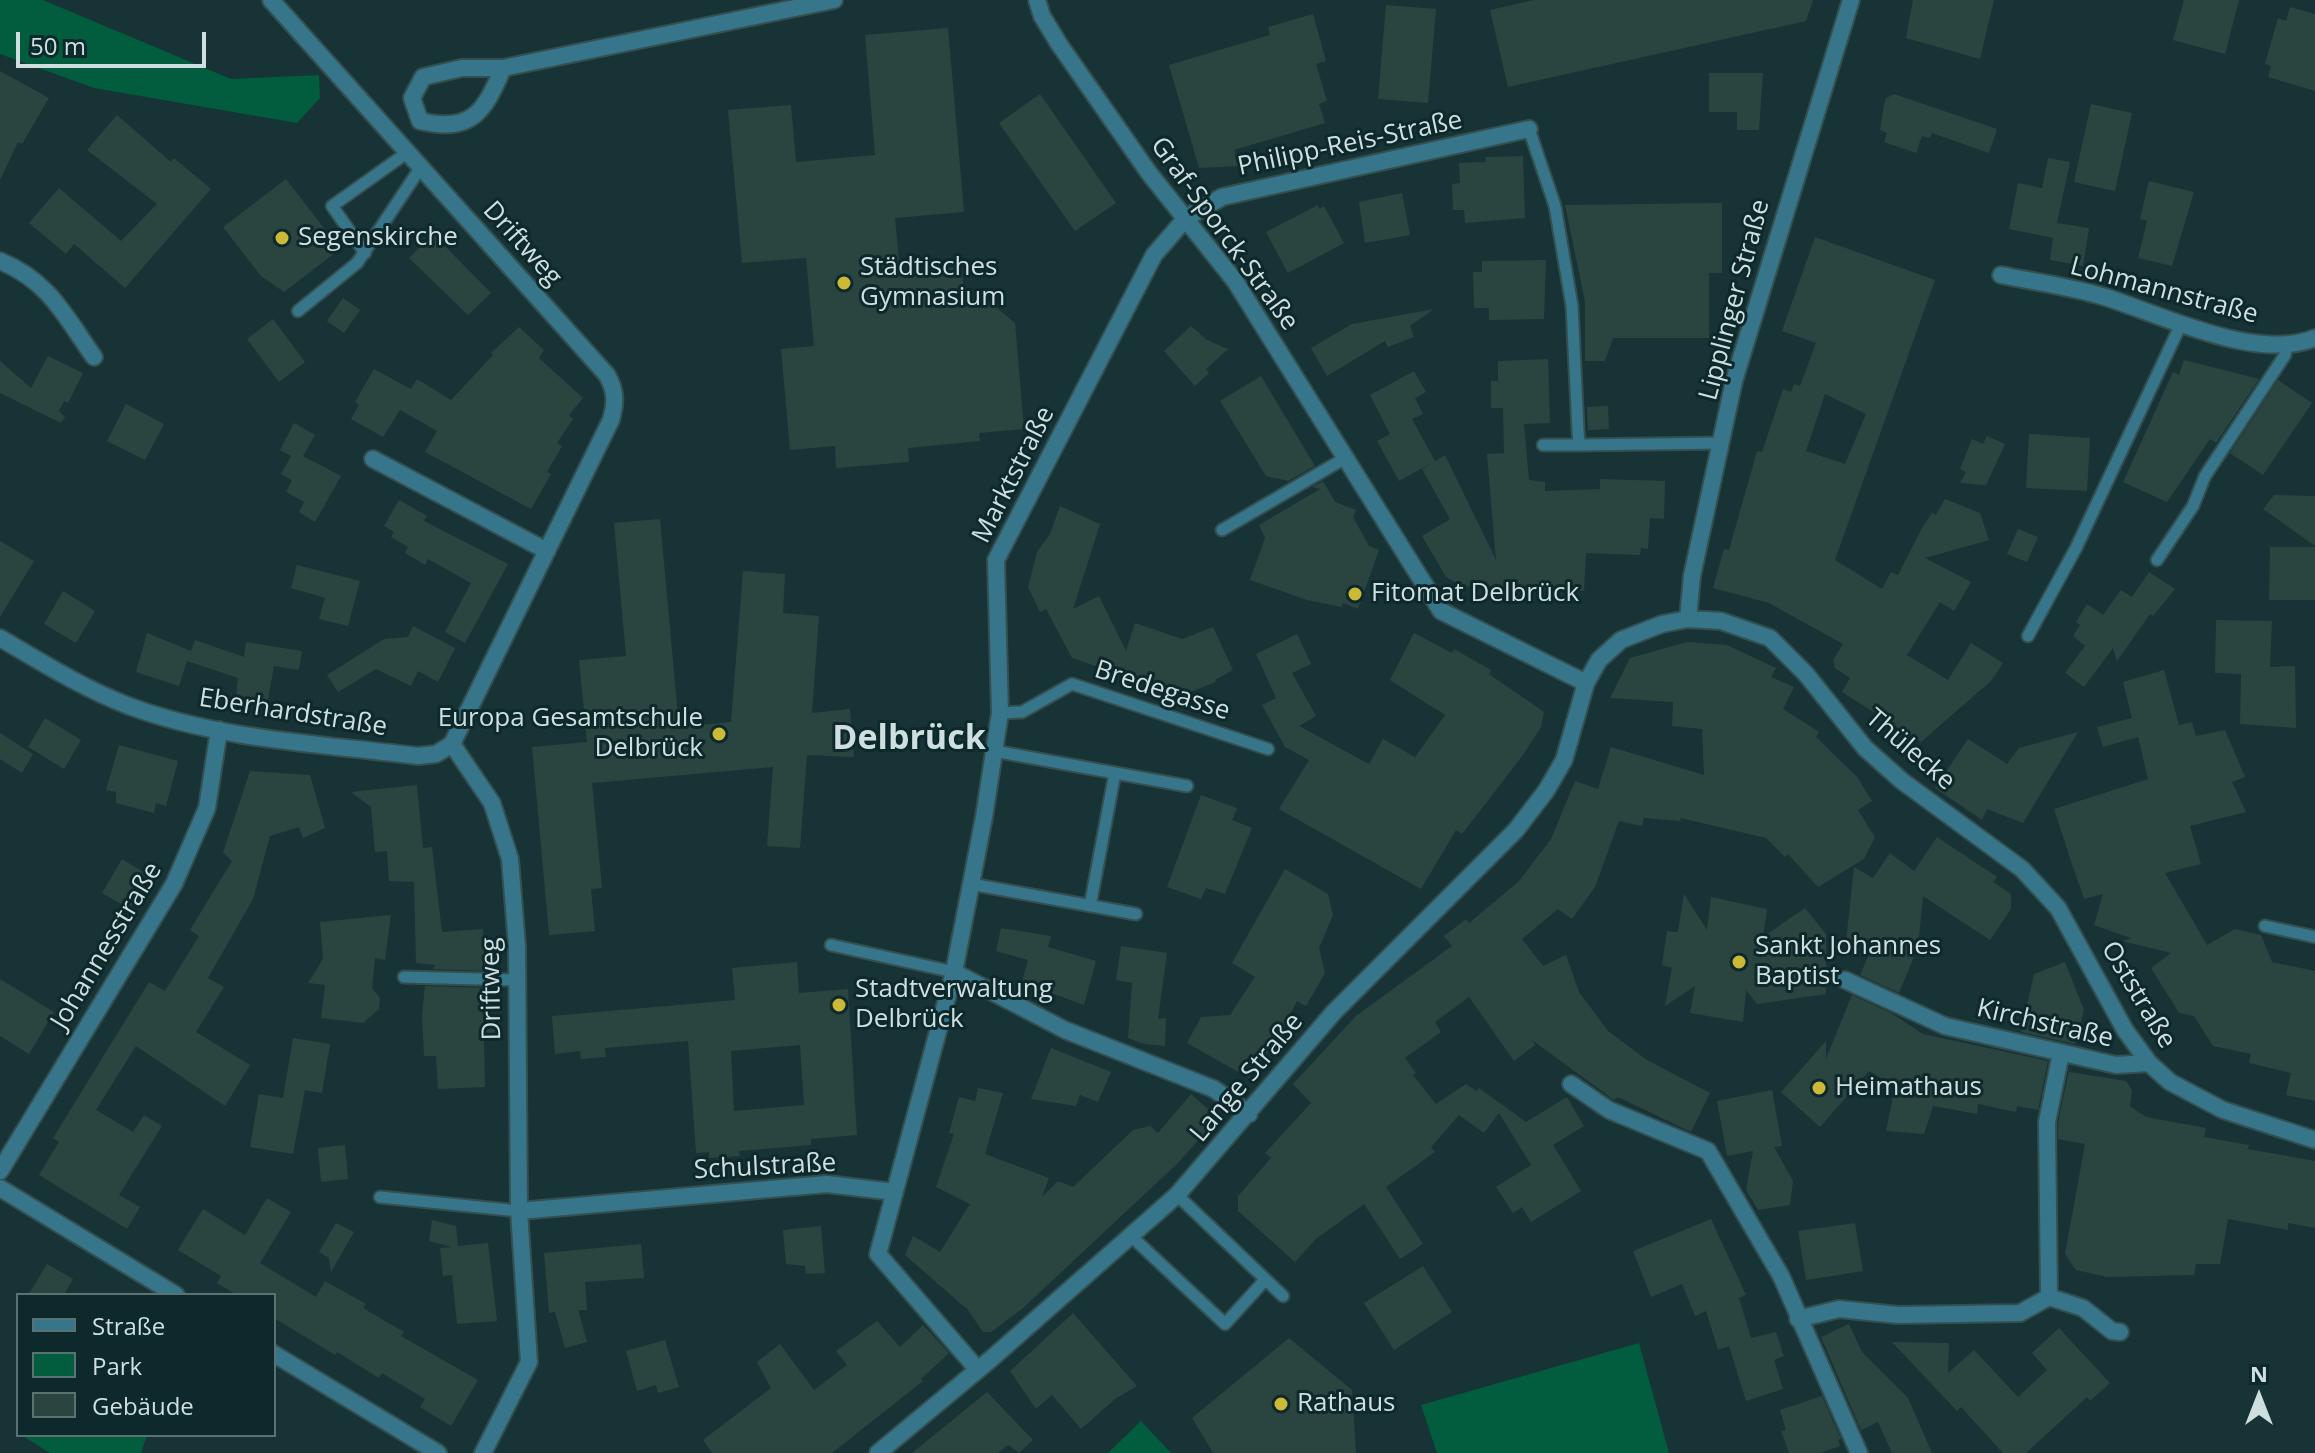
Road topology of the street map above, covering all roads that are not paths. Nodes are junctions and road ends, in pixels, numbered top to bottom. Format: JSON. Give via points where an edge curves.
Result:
{"nodes":[{"id":1,"x":271,"y":0,"type":"edge"},
{"id":2,"x":834,"y":0,"type":"edge"},
{"id":3,"x":1037,"y":0,"type":"edge"},
{"id":4,"x":1851,"y":0,"type":"edge"},
{"id":5,"x":503,"y":68,"type":"junction"},
{"id":6,"x":420,"y":121,"type":"junction"},
{"id":7,"x":1529,"y":129,"type":"joint"},
{"id":8,"x":403,"y":147,"type":"junction"},
{"id":9,"x":421,"y":167,"type":"junction"},
{"id":10,"x":1186,"y":218,"type":"junction"},
{"id":11,"x":365,"y":253,"type":"junction"},
{"id":12,"x":0,"y":261,"type":"edge"},
{"id":13,"x":2001,"y":275,"type":"dead end"},
{"id":14,"x":298,"y":311,"type":"dead end"},
{"id":15,"x":2181,"y":324,"type":"junction"},
{"id":16,"x":2315,"y":338,"type":"edge"},
{"id":17,"x":2287,"y":345,"type":"junction"},
{"id":18,"x":94,"y":357,"type":"dead end"},
{"id":19,"x":1722,"y":443,"type":"junction"},
{"id":20,"x":1543,"y":445,"type":"dead end"},
{"id":21,"x":1579,"y":445,"type":"junction"},
{"id":22,"x":1347,"y":457,"type":"junction"},
{"id":23,"x":373,"y":459,"type":"dead end"},
{"id":24,"x":1222,"y":530,"type":"dead end"},
{"id":25,"x":547,"y":551,"type":"junction"},
{"id":26,"x":2157,"y":560,"type":"dead end"},
{"id":27,"x":1688,"y":619,"type":"junction"},
{"id":28,"x":2028,"y":636,"type":"dead end"},
{"id":29,"x":0,"y":638,"type":"edge"},
{"id":30,"x":1586,"y":683,"type":"junction"},
{"id":31,"x":1000,"y":713,"type":"junction"},
{"id":32,"x":219,"y":730,"type":"junction"},
{"id":33,"x":452,"y":744,"type":"junction"},
{"id":34,"x":1268,"y":749,"type":"dead end"},
{"id":35,"x":994,"y":751,"type":"junction"},
{"id":36,"x":1115,"y":773,"type":"junction"},
{"id":37,"x":1187,"y":786,"type":"dead end"},
{"id":38,"x":2033,"y":881,"type":"joint"},
{"id":39,"x":971,"y":884,"type":"junction"},
{"id":40,"x":1090,"y":906,"type":"junction"},
{"id":41,"x":1136,"y":914,"type":"dead end"},
{"id":42,"x":2265,"y":926,"type":"dead end"},
{"id":43,"x":2315,"y":937,"type":"edge"},
{"id":44,"x":831,"y":945,"type":"dead end"},
{"id":45,"x":954,"y":972,"type":"junction"},
{"id":46,"x":404,"y":977,"type":"dead end"},
{"id":47,"x":517,"y":980,"type":"junction"},
{"id":48,"x":1845,"y":980,"type":"dead end"},
{"id":49,"x":2061,"y":1053,"type":"junction"},
{"id":50,"x":2149,"y":1063,"type":"junction"},
{"id":51,"x":1571,"y":1084,"type":"dead end"},
{"id":52,"x":1249,"y":1114,"type":"junction"},
{"id":53,"x":2315,"y":1140,"type":"edge"},
{"id":54,"x":0,"y":1171,"type":"edge"},
{"id":55,"x":0,"y":1188,"type":"edge"},
{"id":56,"x":894,"y":1192,"type":"junction"},
{"id":57,"x":1177,"y":1195,"type":"junction"},
{"id":58,"x":380,"y":1197,"type":"dead end"},
{"id":59,"x":519,"y":1211,"type":"junction"},
{"id":60,"x":1131,"y":1236,"type":"junction"},
{"id":61,"x":1265,"y":1280,"type":"junction"},
{"id":62,"x":173,"y":1293,"type":"edge"},
{"id":63,"x":1283,"y":1296,"type":"dead end"},
{"id":64,"x":2049,"y":1297,"type":"junction"},
{"id":65,"x":1798,"y":1319,"type":"junction"},
{"id":66,"x":2120,"y":1332,"type":"dead end"},
{"id":67,"x":276,"y":1355,"type":"edge"},
{"id":68,"x":978,"y":1370,"type":"junction"},
{"id":69,"x":438,"y":1453,"type":"edge"},
{"id":70,"x":483,"y":1453,"type":"edge"},
{"id":71,"x":878,"y":1453,"type":"edge"},
{"id":72,"x":1859,"y":1453,"type":"edge"}],
"edges":[{"from":1,"to":8,"type":"street","name":"Driftweg"},
{"from":2,"to":5,"type":"street"},
{"from":3,"to":10,"type":"street","name":"Graf-Sporck-Straße","via":[[1059,44]]},
{"from":4,"to":19,"type":"street","name":"Lipplinger Straße","via":[[1763,281]]},
{"from":5,"to":6,"type":"street","via":[[490,98],[466,122],[446,127]]},
{"from":5,"to":6,"type":"street","via":[[462,68],[423,77],[412,98]]},
{"from":6,"to":8,"type":"street"},
{"from":7,"to":10,"type":"street","name":"Philipp-Reis-Straße","via":[[1222,197]]},
{"from":7,"to":21,"type":"lane","via":[[1555,206],[1572,306]]},
{"from":8,"to":9,"type":"street","name":"Driftweg"},
{"from":8,"to":11,"type":"lane","via":[[332,206]]},
{"from":9,"to":11,"type":"lane"},
{"from":9,"to":25,"type":"street","name":"Driftweg","via":[[614,388],[611,420]]},
{"from":10,"to":22,"type":"street","name":"Graf-Sporck-Straße","via":[[1235,281]]},
{"from":10,"to":31,"type":"street","name":"Marktstraße","via":[[1154,255],[996,560]]},
{"from":11,"to":14,"type":"lane"},
{"from":12,"to":18,"type":"street","via":[[45,287]]},
{"from":13,"to":15,"type":"street","name":"Lohmannstraße","via":[[2102,296]]},
{"from":15,"to":17,"type":"street","name":"Lohmannstraße"},
{"from":15,"to":28,"type":"lane","via":[[2076,548]]},
{"from":16,"to":17,"type":"street","name":"Lohmannstraße"},
{"from":17,"to":26,"type":"lane"},
{"from":19,"to":21,"type":"lane"},
{"from":19,"to":27,"type":"street","name":"Lipplinger Straße","via":[[1692,576]]},
{"from":20,"to":21,"type":"lane"},
{"from":22,"to":24,"type":"lane"},
{"from":22,"to":30,"type":"street","name":"Graf-Sporck-Straße","via":[[1441,611]]},
{"from":23,"to":25,"type":"street"},
{"from":25,"to":33,"type":"street","name":"Driftweg"},
{"from":27,"to":30,"type":"street","name":"Lange Straße","via":[[1621,640],[1599,660]]},
{"from":27,"to":38,"type":"street","name":"Thülecke","via":[[1721,621],[1770,638],[1865,748]]},
{"from":29,"to":32,"type":"street","name":"Eberhardstraße","via":[[130,706]]},
{"from":30,"to":52,"type":"street","name":"Lange Straße","via":[[1564,760],[1531,810],[1334,1012]]},
{"from":31,"to":34,"type":"lane","name":"Bredegasse","via":[[1022,712],[1072,684]]},
{"from":31,"to":35,"type":"street","name":"Marktstraße"},
{"from":32,"to":33,"type":"street","name":"Eberhardstraße","via":[[418,756],[436,754]]},
{"from":32,"to":54,"type":"street","name":"Johannesstraße","via":[[207,808],[174,884]]},
{"from":33,"to":47,"type":"street","name":"Driftweg","via":[[492,803],[510,859]]},
{"from":35,"to":36,"type":"lane"},
{"from":35,"to":39,"type":"street","name":"Marktstraße"},
{"from":36,"to":37,"type":"lane"},
{"from":36,"to":40,"type":"lane"},
{"from":38,"to":50,"type":"street","name":"Oststraße","via":[[2058,908]]},
{"from":39,"to":40,"type":"lane"},
{"from":39,"to":45,"type":"street","name":"Marktstraße"},
{"from":40,"to":41,"type":"lane"},
{"from":42,"to":43,"type":"lane"},
{"from":44,"to":45,"type":"lane"},
{"from":45,"to":52,"type":"street","via":[[1065,1030],[1214,1089]]},
{"from":45,"to":56,"type":"street","name":"Marktstraße"},
{"from":46,"to":47,"type":"lane"},
{"from":47,"to":59,"type":"street","name":"Driftweg"},
{"from":48,"to":49,"type":"street","name":"Kirchstraße","via":[[1945,1026]]},
{"from":49,"to":50,"type":"street","name":"Kirchstraße","via":[[2116,1065]]},
{"from":49,"to":64,"type":"street","via":[[2047,1122]]},
{"from":50,"to":53,"type":"street","name":"Oststraße","via":[[2170,1082],[2223,1110]]},
{"from":51,"to":65,"type":"street","via":[[1609,1110],[1708,1151],[1781,1276]]},
{"from":52,"to":57,"type":"street","name":"Lange Straße"},
{"from":55,"to":62,"type":"street"},
{"from":56,"to":59,"type":"street","name":"Schulstraße","via":[[827,1184]]},
{"from":56,"to":68,"type":"street","via":[[878,1254]]},
{"from":57,"to":60,"type":"street","name":"Lange Straße"},
{"from":57,"to":61,"type":"lane"},
{"from":58,"to":59,"type":"lane"},
{"from":59,"to":70,"type":"street","name":"Driftweg","via":[[529,1362]]},
{"from":60,"to":61,"type":"lane","via":[[1225,1324]]},
{"from":60,"to":68,"type":"street","name":"Lange Straße"},
{"from":61,"to":63,"type":"lane"},
{"from":64,"to":65,"type":"street","via":[[2020,1313],[1898,1315],[1839,1309]]},
{"from":64,"to":66,"type":"street","via":[[2083,1308]]},
{"from":65,"to":72,"type":"street"},
{"from":67,"to":69,"type":"street"},
{"from":68,"to":71,"type":"street","name":"Lange Straße"}]}
